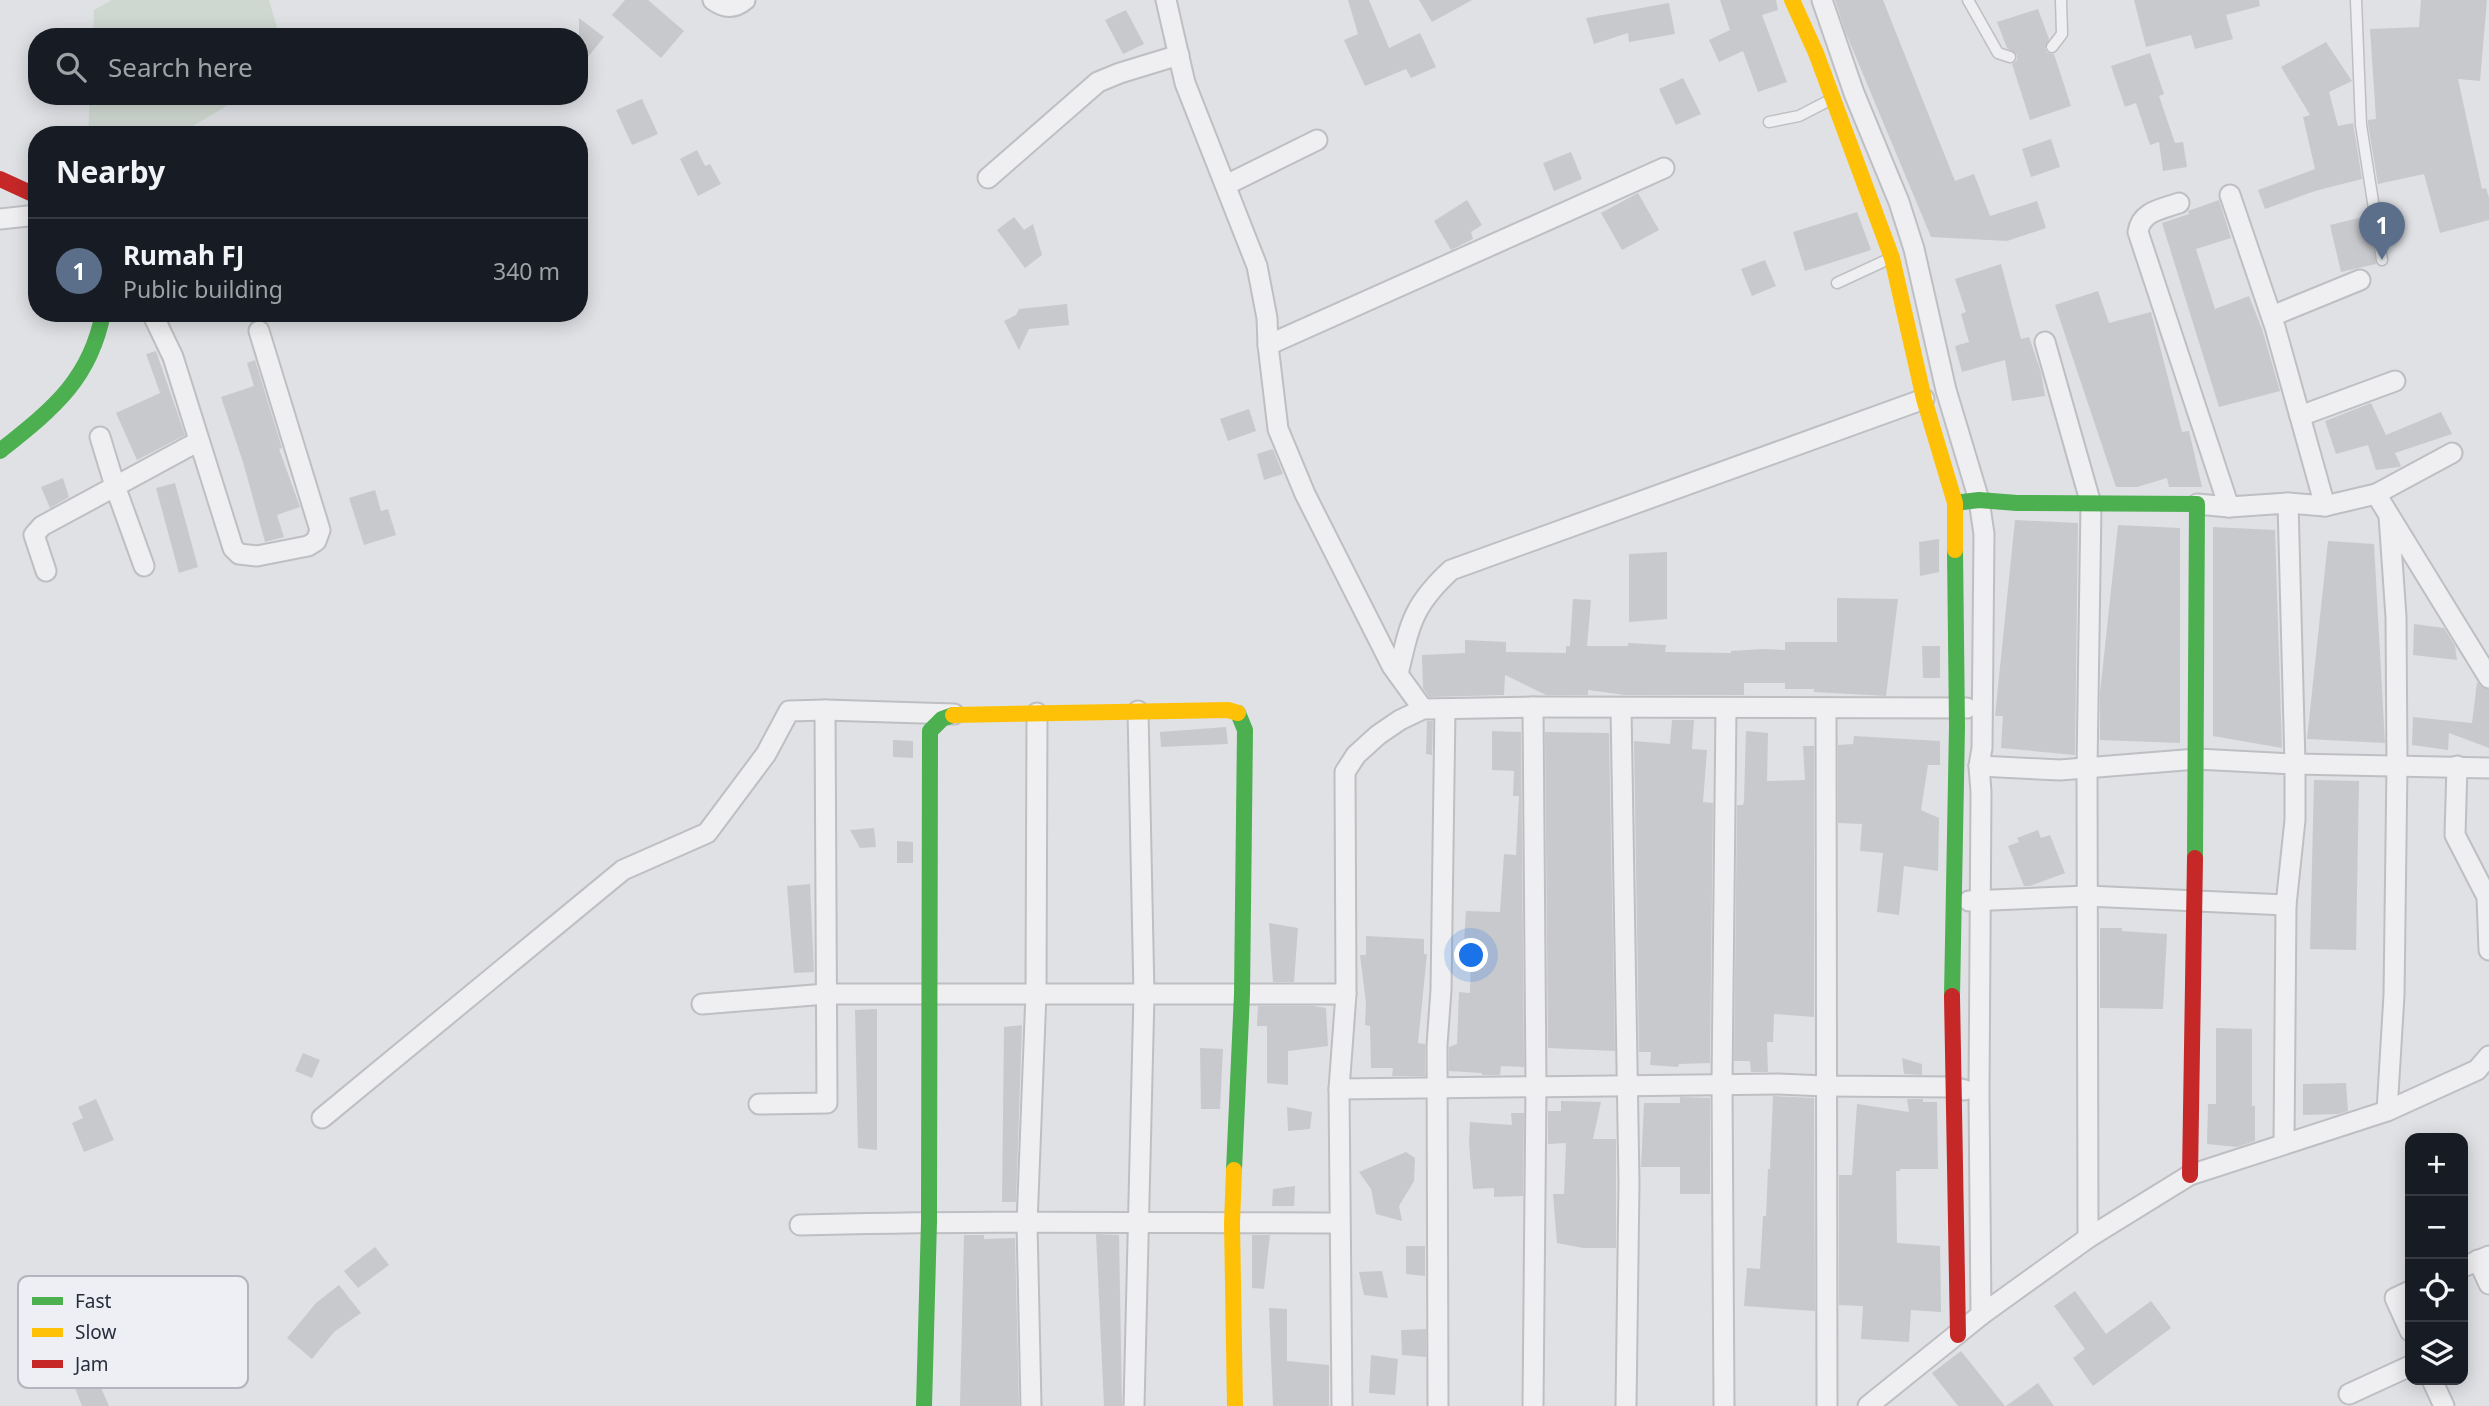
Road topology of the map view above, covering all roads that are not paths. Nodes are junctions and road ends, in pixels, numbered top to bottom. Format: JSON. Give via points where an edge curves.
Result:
{"nodes":[{"id":1,"x":713,"y":0,"type":"edge"},
{"id":2,"x":745,"y":0,"type":"edge"},
{"id":3,"x":1166,"y":0,"type":"edge"},
{"id":4,"x":1791,"y":0,"type":"edge"},
{"id":5,"x":1822,"y":0,"type":"edge"},
{"id":6,"x":1968,"y":0,"type":"edge"},
{"id":7,"x":2061,"y":0,"type":"edge"},
{"id":8,"x":2356,"y":0,"type":"edge"},
{"id":9,"x":2052,"y":47,"type":"dead end"},
{"id":10,"x":1179,"y":55,"type":"junction"},
{"id":11,"x":2010,"y":57,"type":"dead end"},
{"id":12,"x":1854,"y":93,"type":"junction"},
{"id":13,"x":1833,"y":99,"type":"junction"},
{"id":14,"x":1769,"y":122,"type":"dead end"},
{"id":15,"x":1317,"y":140,"type":"dead end"},
{"id":16,"x":1664,"y":168,"type":"dead end"},
{"id":17,"x":988,"y":178,"type":"dead end"},
{"id":18,"x":0,"y":179,"type":"edge"},
{"id":19,"x":1226,"y":186,"type":"junction"},
{"id":20,"x":28,"y":192,"type":"edge"},
{"id":21,"x":2230,"y":195,"type":"dead end"},
{"id":22,"x":2179,"y":203,"type":"dead end"},
{"id":23,"x":28,"y":216,"type":"edge"},
{"id":24,"x":0,"y":219,"type":"edge"},
{"id":25,"x":1914,"y":249,"type":"junction"},
{"id":26,"x":1892,"y":258,"type":"junction"},
{"id":27,"x":2382,"y":260,"type":"dead end"},
{"id":28,"x":2360,"y":280,"type":"dead end"},
{"id":29,"x":1837,"y":283,"type":"dead end"},
{"id":30,"x":2272,"y":316,"type":"junction"},
{"id":31,"x":102,"y":322,"type":"edge"},
{"id":32,"x":156,"y":322,"type":"edge"},
{"id":33,"x":259,"y":331,"type":"dead end"},
{"id":34,"x":2045,"y":342,"type":"dead end"},
{"id":35,"x":1268,"y":345,"type":"junction"},
{"id":36,"x":2395,"y":382,"type":"dead end"},
{"id":37,"x":1924,"y":400,"type":"junction"},
{"id":38,"x":2300,"y":416,"type":"junction"},
{"id":39,"x":100,"y":437,"type":"dead end"},
{"id":40,"x":200,"y":441,"type":"junction"},
{"id":41,"x":0,"y":451,"type":"edge"},
{"id":42,"x":2452,"y":453,"type":"dead end"},
{"id":43,"x":115,"y":486,"type":"junction"},
{"id":44,"x":2376,"y":494,"type":"junction"},
{"id":45,"x":1979,"y":500,"type":"junction"},
{"id":46,"x":1955,"y":503,"type":"junction"},
{"id":47,"x":2288,"y":503,"type":"junction"},
{"id":48,"x":2091,"y":504,"type":"junction"},
{"id":49,"x":2197,"y":504,"type":"junction"},
{"id":50,"x":2325,"y":506,"type":"junction"},
{"id":51,"x":2229,"y":507,"type":"junction"},
{"id":52,"x":2389,"y":516,"type":"junction"},
{"id":53,"x":145,"y":566,"type":"dead end"},
{"id":54,"x":46,"y":571,"type":"dead end"},
{"id":55,"x":1398,"y":674,"type":"junction"},
{"id":56,"x":2489,"y":678,"type":"edge"},
{"id":57,"x":1533,"y":707,"type":"junction"},
{"id":58,"x":1621,"y":708,"type":"junction"},
{"id":59,"x":1726,"y":708,"type":"junction"},
{"id":60,"x":1826,"y":708,"type":"junction"},
{"id":61,"x":1957,"y":708,"type":"junction"},
{"id":62,"x":1982,"y":708,"type":"junction"},
{"id":63,"x":1423,"y":709,"type":"junction"},
{"id":64,"x":1445,"y":709,"type":"junction"},
{"id":65,"x":825,"y":710,"type":"junction"},
{"id":66,"x":1138,"y":711,"type":"junction"},
{"id":67,"x":1037,"y":713,"type":"junction"},
{"id":68,"x":955,"y":714,"type":"junction"},
{"id":69,"x":2197,"y":759,"type":"junction"},
{"id":70,"x":2295,"y":764,"type":"junction"},
{"id":71,"x":2397,"y":765,"type":"junction"},
{"id":72,"x":1979,"y":766,"type":"junction"},
{"id":73,"x":2457,"y":766,"type":"junction"},
{"id":74,"x":2087,"y":768,"type":"junction"},
{"id":75,"x":2489,"y":768,"type":"edge"},
{"id":76,"x":2087,"y":896,"type":"junction"},
{"id":77,"x":1980,"y":900,"type":"junction"},
{"id":78,"x":2194,"y":900,"type":"junction"},
{"id":79,"x":1954,"y":903,"type":"junction"},
{"id":80,"x":2286,"y":905,"type":"junction"},
{"id":81,"x":2489,"y":950,"type":"edge"},
{"id":82,"x":928,"y":993,"type":"junction"},
{"id":83,"x":1036,"y":993,"type":"junction"},
{"id":84,"x":826,"y":994,"type":"junction"},
{"id":85,"x":1144,"y":994,"type":"junction"},
{"id":86,"x":1242,"y":994,"type":"junction"},
{"id":87,"x":1346,"y":995,"type":"junction"},
{"id":88,"x":702,"y":1004,"type":"dead end"},
{"id":89,"x":2489,"y":1056,"type":"edge"},
{"id":90,"x":1722,"y":1084,"type":"junction"},
{"id":91,"x":1628,"y":1085,"type":"junction"},
{"id":92,"x":1825,"y":1086,"type":"junction"},
{"id":93,"x":1438,"y":1087,"type":"junction"},
{"id":94,"x":1536,"y":1087,"type":"junction"},
{"id":95,"x":1952,"y":1087,"type":"junction"},
{"id":96,"x":1339,"y":1089,"type":"junction"},
{"id":97,"x":1979,"y":1094,"type":"junction"},
{"id":98,"x":759,"y":1104,"type":"dead end"},
{"id":99,"x":2387,"y":1111,"type":"junction"},
{"id":100,"x":322,"y":1118,"type":"dead end"},
{"id":101,"x":2284,"y":1144,"type":"junction"},
{"id":102,"x":2190,"y":1175,"type":"junction"},
{"id":103,"x":929,"y":1221,"type":"junction"},
{"id":104,"x":1137,"y":1223,"type":"junction"},
{"id":105,"x":1232,"y":1223,"type":"junction"},
{"id":106,"x":1339,"y":1223,"type":"junction"},
{"id":107,"x":1027,"y":1224,"type":"junction"},
{"id":108,"x":800,"y":1225,"type":"dead end"},
{"id":109,"x":2088,"y":1238,"type":"junction"},
{"id":110,"x":2477,"y":1261,"type":"edge"},
{"id":111,"x":2489,"y":1283,"type":"edge"},
{"id":112,"x":2405,"y":1293,"type":"edge"},
{"id":113,"x":1981,"y":1315,"type":"junction"},
{"id":114,"x":2405,"y":1320,"type":"edge"},
{"id":115,"x":1958,"y":1335,"type":"junction"},
{"id":116,"x":2405,"y":1368,"type":"edge"},
{"id":117,"x":2434,"y":1385,"type":"edge"},
{"id":118,"x":2349,"y":1394,"type":"dead end"},
{"id":119,"x":924,"y":1406,"type":"edge"},
{"id":120,"x":1031,"y":1406,"type":"edge"},
{"id":121,"x":1134,"y":1406,"type":"edge"},
{"id":122,"x":1235,"y":1406,"type":"edge"},
{"id":123,"x":1342,"y":1406,"type":"edge"},
{"id":124,"x":1438,"y":1406,"type":"edge"},
{"id":125,"x":1533,"y":1406,"type":"edge"},
{"id":126,"x":1626,"y":1406,"type":"edge"},
{"id":127,"x":1724,"y":1406,"type":"edge"},
{"id":128,"x":1827,"y":1406,"type":"edge"},
{"id":129,"x":1868,"y":1406,"type":"edge"},
{"id":130,"x":2444,"y":1406,"type":"edge"}],
"edges":[{"from":1,"to":2,"type":"street","via":[[732,7]]},
{"from":3,"to":10,"type":"street"},
{"from":4,"to":13,"type":"street"},
{"from":5,"to":12,"type":"street"},
{"from":6,"to":11,"type":"lane","via":[[1998,53]]},
{"from":7,"to":9,"type":"lane","via":[[2062,34]]},
{"from":8,"to":27,"type":"lane","via":[[2361,125]]},
{"from":10,"to":17,"type":"street","via":[[1098,82]]},
{"from":10,"to":19,"type":"street","via":[[1185,83]]},
{"from":12,"to":13,"type":"lane"},
{"from":12,"to":25,"type":"street"},
{"from":13,"to":14,"type":"lane","via":[[1799,116]]},
{"from":13,"to":26,"type":"street"},
{"from":15,"to":19,"type":"street"},
{"from":16,"to":35,"type":"street"},
{"from":18,"to":20,"type":"street"},
{"from":19,"to":35,"type":"street","via":[[1257,266],[1268,318]]},
{"from":21,"to":30,"type":"street"},
{"from":22,"to":51,"type":"street","via":[[2150,212],[2138,232]]},
{"from":23,"to":24,"type":"street"},
{"from":25,"to":26,"type":"lane"},
{"from":25,"to":45,"type":"street","via":[[1946,390]]},
{"from":26,"to":29,"type":"lane"},
{"from":26,"to":37,"type":"street"},
{"from":28,"to":30,"type":"street"},
{"from":30,"to":38,"type":"street"},
{"from":31,"to":41,"type":"street","via":[[92,359],[54,407]]},
{"from":32,"to":40,"type":"street"},
{"from":33,"to":40,"type":"street","via":[[320,530],[316,541],[257,556],[239,554],[233,548]]},
{"from":34,"to":48,"type":"street"},
{"from":35,"to":55,"type":"street","via":[[1278,429],[1305,494]]},
{"from":36,"to":38,"type":"street"},
{"from":37,"to":46,"type":"street"},
{"from":37,"to":55,"type":"street","via":[[1451,570],[1428,591],[1411,620]]},
{"from":38,"to":50,"type":"street"},
{"from":39,"to":43,"type":"street"},
{"from":40,"to":43,"type":"street"},
{"from":42,"to":44,"type":"street"},
{"from":43,"to":53,"type":"street"},
{"from":43,"to":54,"type":"street","via":[[42,526],[34,536]]},
{"from":44,"to":50,"type":"street"},
{"from":44,"to":52,"type":"street"},
{"from":45,"to":46,"type":"street"},
{"from":45,"to":48,"type":"street"},
{"from":45,"to":62,"type":"street","via":[[1984,534]]},
{"from":46,"to":61,"type":"street"},
{"from":47,"to":50,"type":"street"},
{"from":47,"to":51,"type":"street"},
{"from":47,"to":70,"type":"street"},
{"from":48,"to":49,"type":"street"},
{"from":48,"to":74,"type":"street"},
{"from":49,"to":51,"type":"street"},
{"from":49,"to":69,"type":"street"},
{"from":52,"to":56,"type":"street"},
{"from":52,"to":71,"type":"street","via":[[2396,617]]},
{"from":55,"to":63,"type":"street"},
{"from":57,"to":58,"type":"street"},
{"from":57,"to":64,"type":"street"},
{"from":57,"to":94,"type":"street"},
{"from":58,"to":59,"type":"street"},
{"from":58,"to":91,"type":"street"},
{"from":59,"to":60,"type":"street"},
{"from":59,"to":90,"type":"street"},
{"from":60,"to":61,"type":"street"},
{"from":60,"to":92,"type":"street"},
{"from":61,"to":62,"type":"street"},
{"from":61,"to":79,"type":"street"},
{"from":62,"to":72,"type":"street"},
{"from":63,"to":64,"type":"street"},
{"from":63,"to":87,"type":"street","via":[[1378,735],[1345,772]]},
{"from":64,"to":93,"type":"street"},
{"from":65,"to":68,"type":"street"},
{"from":65,"to":84,"type":"street"},
{"from":65,"to":100,"type":"street","via":[[789,711],[766,754],[707,833],[623,870]]},
{"from":66,"to":67,"type":"street"},
{"from":66,"to":85,"type":"street"},
{"from":66,"to":86,"type":"street","via":[[1228,710],[1238,712],[1245,730]]},
{"from":67,"to":68,"type":"street"},
{"from":67,"to":83,"type":"street"},
{"from":68,"to":82,"type":"street","via":[[942,719],[930,732]]},
{"from":69,"to":70,"type":"street"},
{"from":69,"to":74,"type":"street"},
{"from":69,"to":78,"type":"street"},
{"from":70,"to":71,"type":"street"},
{"from":70,"to":80,"type":"street","via":[[2295,820]]},
{"from":71,"to":73,"type":"street"},
{"from":71,"to":99,"type":"street"},
{"from":72,"to":74,"type":"street"},
{"from":72,"to":77,"type":"street"},
{"from":73,"to":75,"type":"street"},
{"from":73,"to":81,"type":"street","via":[[2455,835],[2487,897]]},
{"from":74,"to":76,"type":"street"},
{"from":76,"to":77,"type":"street"},
{"from":76,"to":78,"type":"street"},
{"from":76,"to":109,"type":"street"},
{"from":77,"to":79,"type":"street"},
{"from":77,"to":97,"type":"street"},
{"from":78,"to":80,"type":"street"},
{"from":78,"to":102,"type":"street"},
{"from":79,"to":95,"type":"street"},
{"from":80,"to":101,"type":"street"},
{"from":82,"to":83,"type":"street"},
{"from":82,"to":84,"type":"street"},
{"from":82,"to":103,"type":"street"},
{"from":83,"to":85,"type":"street"},
{"from":83,"to":107,"type":"street"},
{"from":84,"to":88,"type":"street"},
{"from":84,"to":98,"type":"street","via":[[828,1104]]},
{"from":85,"to":86,"type":"street"},
{"from":85,"to":104,"type":"street"},
{"from":86,"to":87,"type":"street"},
{"from":86,"to":105,"type":"street"},
{"from":87,"to":96,"type":"street"},
{"from":89,"to":99,"type":"street","via":[[2477,1070]]},
{"from":90,"to":91,"type":"street"},
{"from":90,"to":92,"type":"street"},
{"from":90,"to":127,"type":"street"},
{"from":91,"to":94,"type":"street"},
{"from":91,"to":126,"type":"street"},
{"from":92,"to":95,"type":"street"},
{"from":92,"to":128,"type":"street"},
{"from":93,"to":94,"type":"street"},
{"from":93,"to":96,"type":"street"},
{"from":93,"to":124,"type":"street"},
{"from":94,"to":125,"type":"street"},
{"from":95,"to":97,"type":"street"},
{"from":95,"to":115,"type":"street"},
{"from":96,"to":106,"type":"street"},
{"from":97,"to":113,"type":"street"},
{"from":99,"to":101,"type":"street"},
{"from":101,"to":102,"type":"street"},
{"from":102,"to":109,"type":"street"},
{"from":103,"to":107,"type":"street"},
{"from":103,"to":108,"type":"street"},
{"from":103,"to":119,"type":"street"},
{"from":104,"to":105,"type":"street"},
{"from":104,"to":107,"type":"street"},
{"from":104,"to":121,"type":"street"},
{"from":105,"to":106,"type":"street"},
{"from":105,"to":122,"type":"street"},
{"from":106,"to":123,"type":"street"},
{"from":107,"to":120,"type":"street"},
{"from":109,"to":113,"type":"street"},
{"from":110,"to":111,"type":"street"},
{"from":112,"to":114,"type":"street","via":[[2395,1298]]},
{"from":113,"to":115,"type":"street"},
{"from":115,"to":129,"type":"street"},
{"from":116,"to":118,"type":"street"},
{"from":117,"to":130,"type":"street"}]}
